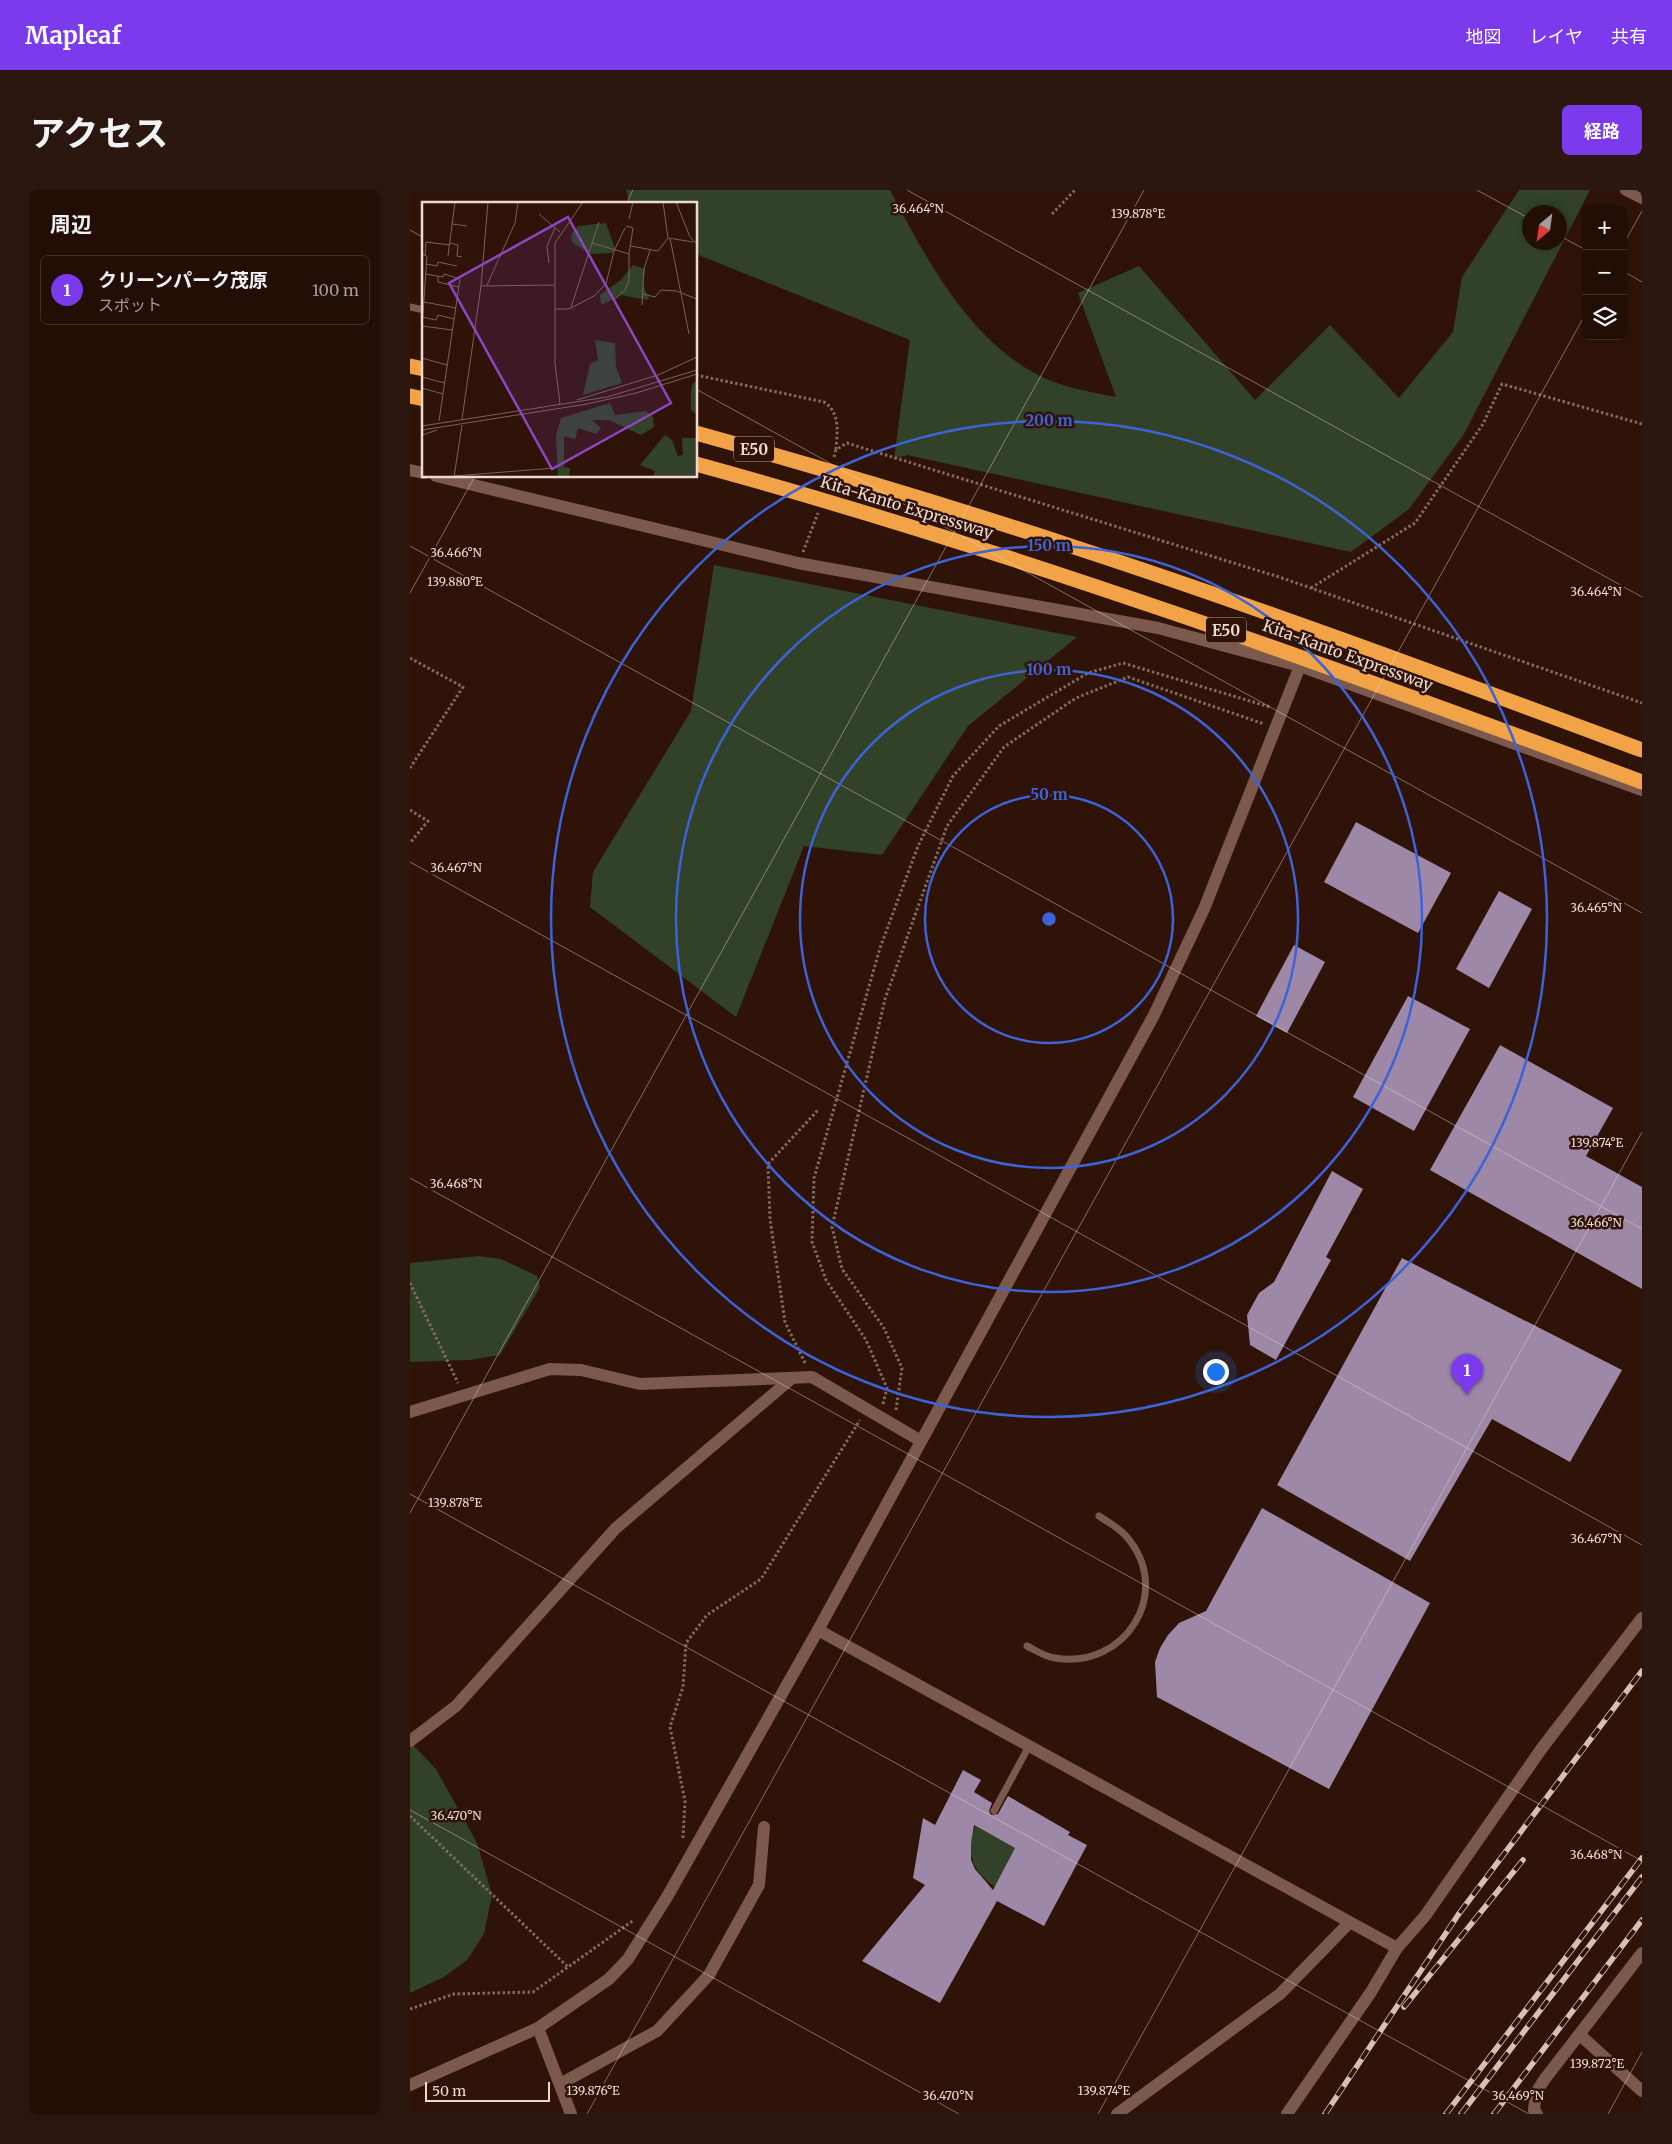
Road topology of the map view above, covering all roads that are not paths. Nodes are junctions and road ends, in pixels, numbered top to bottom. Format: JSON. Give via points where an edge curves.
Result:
{"nodes":[{"id":1,"x":1626,"y":190,"type":"edge"},
{"id":2,"x":1642,"y":198,"type":"edge"},
{"id":3,"x":698,"y":434,"type":"edge"},
{"id":4,"x":698,"y":465,"type":"edge"},
{"id":5,"x":444,"y":478,"type":"edge"},
{"id":6,"x":1300,"y":666,"type":"junction"},
{"id":7,"x":1642,"y":750,"type":"edge"},
{"id":8,"x":1642,"y":782,"type":"edge"},
{"id":9,"x":1642,"y":790,"type":"edge"},
{"id":10,"x":791,"y":1379,"type":"junction"},
{"id":11,"x":410,"y":1412,"type":"edge"},
{"id":12,"x":921,"y":1441,"type":"junction"},
{"id":13,"x":1098,"y":1516,"type":"dead end"},
{"id":14,"x":1642,"y":1618,"type":"edge"},
{"id":15,"x":818,"y":1630,"type":"junction"},
{"id":16,"x":1027,"y":1646,"type":"dead end"},
{"id":17,"x":410,"y":1741,"type":"edge"},
{"id":18,"x":1029,"y":1746,"type":"junction"},
{"id":19,"x":994,"y":1810,"type":"dead end"},
{"id":20,"x":764,"y":1827,"type":"dead end"},
{"id":21,"x":1349,"y":1923,"type":"junction"},
{"id":22,"x":1397,"y":1948,"type":"junction"},
{"id":23,"x":1641,"y":1956,"type":"edge"},
{"id":24,"x":538,"y":2028,"type":"junction"},
{"id":25,"x":1580,"y":2034,"type":"junction"},
{"id":26,"x":560,"y":2084,"type":"junction"},
{"id":27,"x":410,"y":2085,"type":"edge"},
{"id":28,"x":1642,"y":2091,"type":"edge"},
{"id":29,"x":571,"y":2114,"type":"edge"},
{"id":30,"x":1117,"y":2114,"type":"edge"},
{"id":31,"x":1287,"y":2114,"type":"edge"},
{"id":32,"x":1537,"y":2114,"type":"edge"}],
"edges":[{"from":1,"to":2,"type":"street"},
{"from":3,"to":7,"type":"highway","name":"Kita-Kanto Expressway","number":"E50","via":[[1089,552],[1392,657]]},
{"from":4,"to":8,"type":"highway","name":"Kita-Kanto Expressway","number":"E50","via":[[1070,577],[1247,637]]},
{"from":5,"to":6,"type":"street","via":[[798,563],[1158,628]]},
{"from":6,"to":9,"type":"street"},
{"from":6,"to":12,"type":"street","via":[[1204,909],[1154,1015]]},
{"from":10,"to":11,"type":"street","via":[[640,1384],[581,1370],[550,1369]]},
{"from":10,"to":12,"type":"street","via":[[812,1378]]},
{"from":10,"to":17,"type":"street","via":[[616,1528],[456,1706]]},
{"from":12,"to":15,"type":"street"},
{"from":13,"to":16,"type":"lane","via":[[1125,1535],[1141,1562],[1145,1592],[1136,1624],[1113,1647],[1082,1658],[1053,1658]]},
{"from":14,"to":22,"type":"street","via":[[1542,1748],[1425,1916]]},
{"from":15,"to":18,"type":"street"},
{"from":15,"to":24,"type":"street","via":[[667,1897],[628,1959],[609,1979]]},
{"from":18,"to":19,"type":"lane"},
{"from":18,"to":21,"type":"street"},
{"from":20,"to":26,"type":"street","via":[[760,1886],[708,1975],[658,2031]]},
{"from":21,"to":22,"type":"street"},
{"from":21,"to":30,"type":"street","via":[[1280,1994]]},
{"from":22,"to":31,"type":"street","via":[[1371,1992]]},
{"from":23,"to":25,"type":"street"},
{"from":24,"to":26,"type":"street"},
{"from":24,"to":27,"type":"street"},
{"from":25,"to":28,"type":"street"},
{"from":25,"to":32,"type":"street","via":[[1536,2094],[1534,2110]]},
{"from":26,"to":29,"type":"street"}]}
